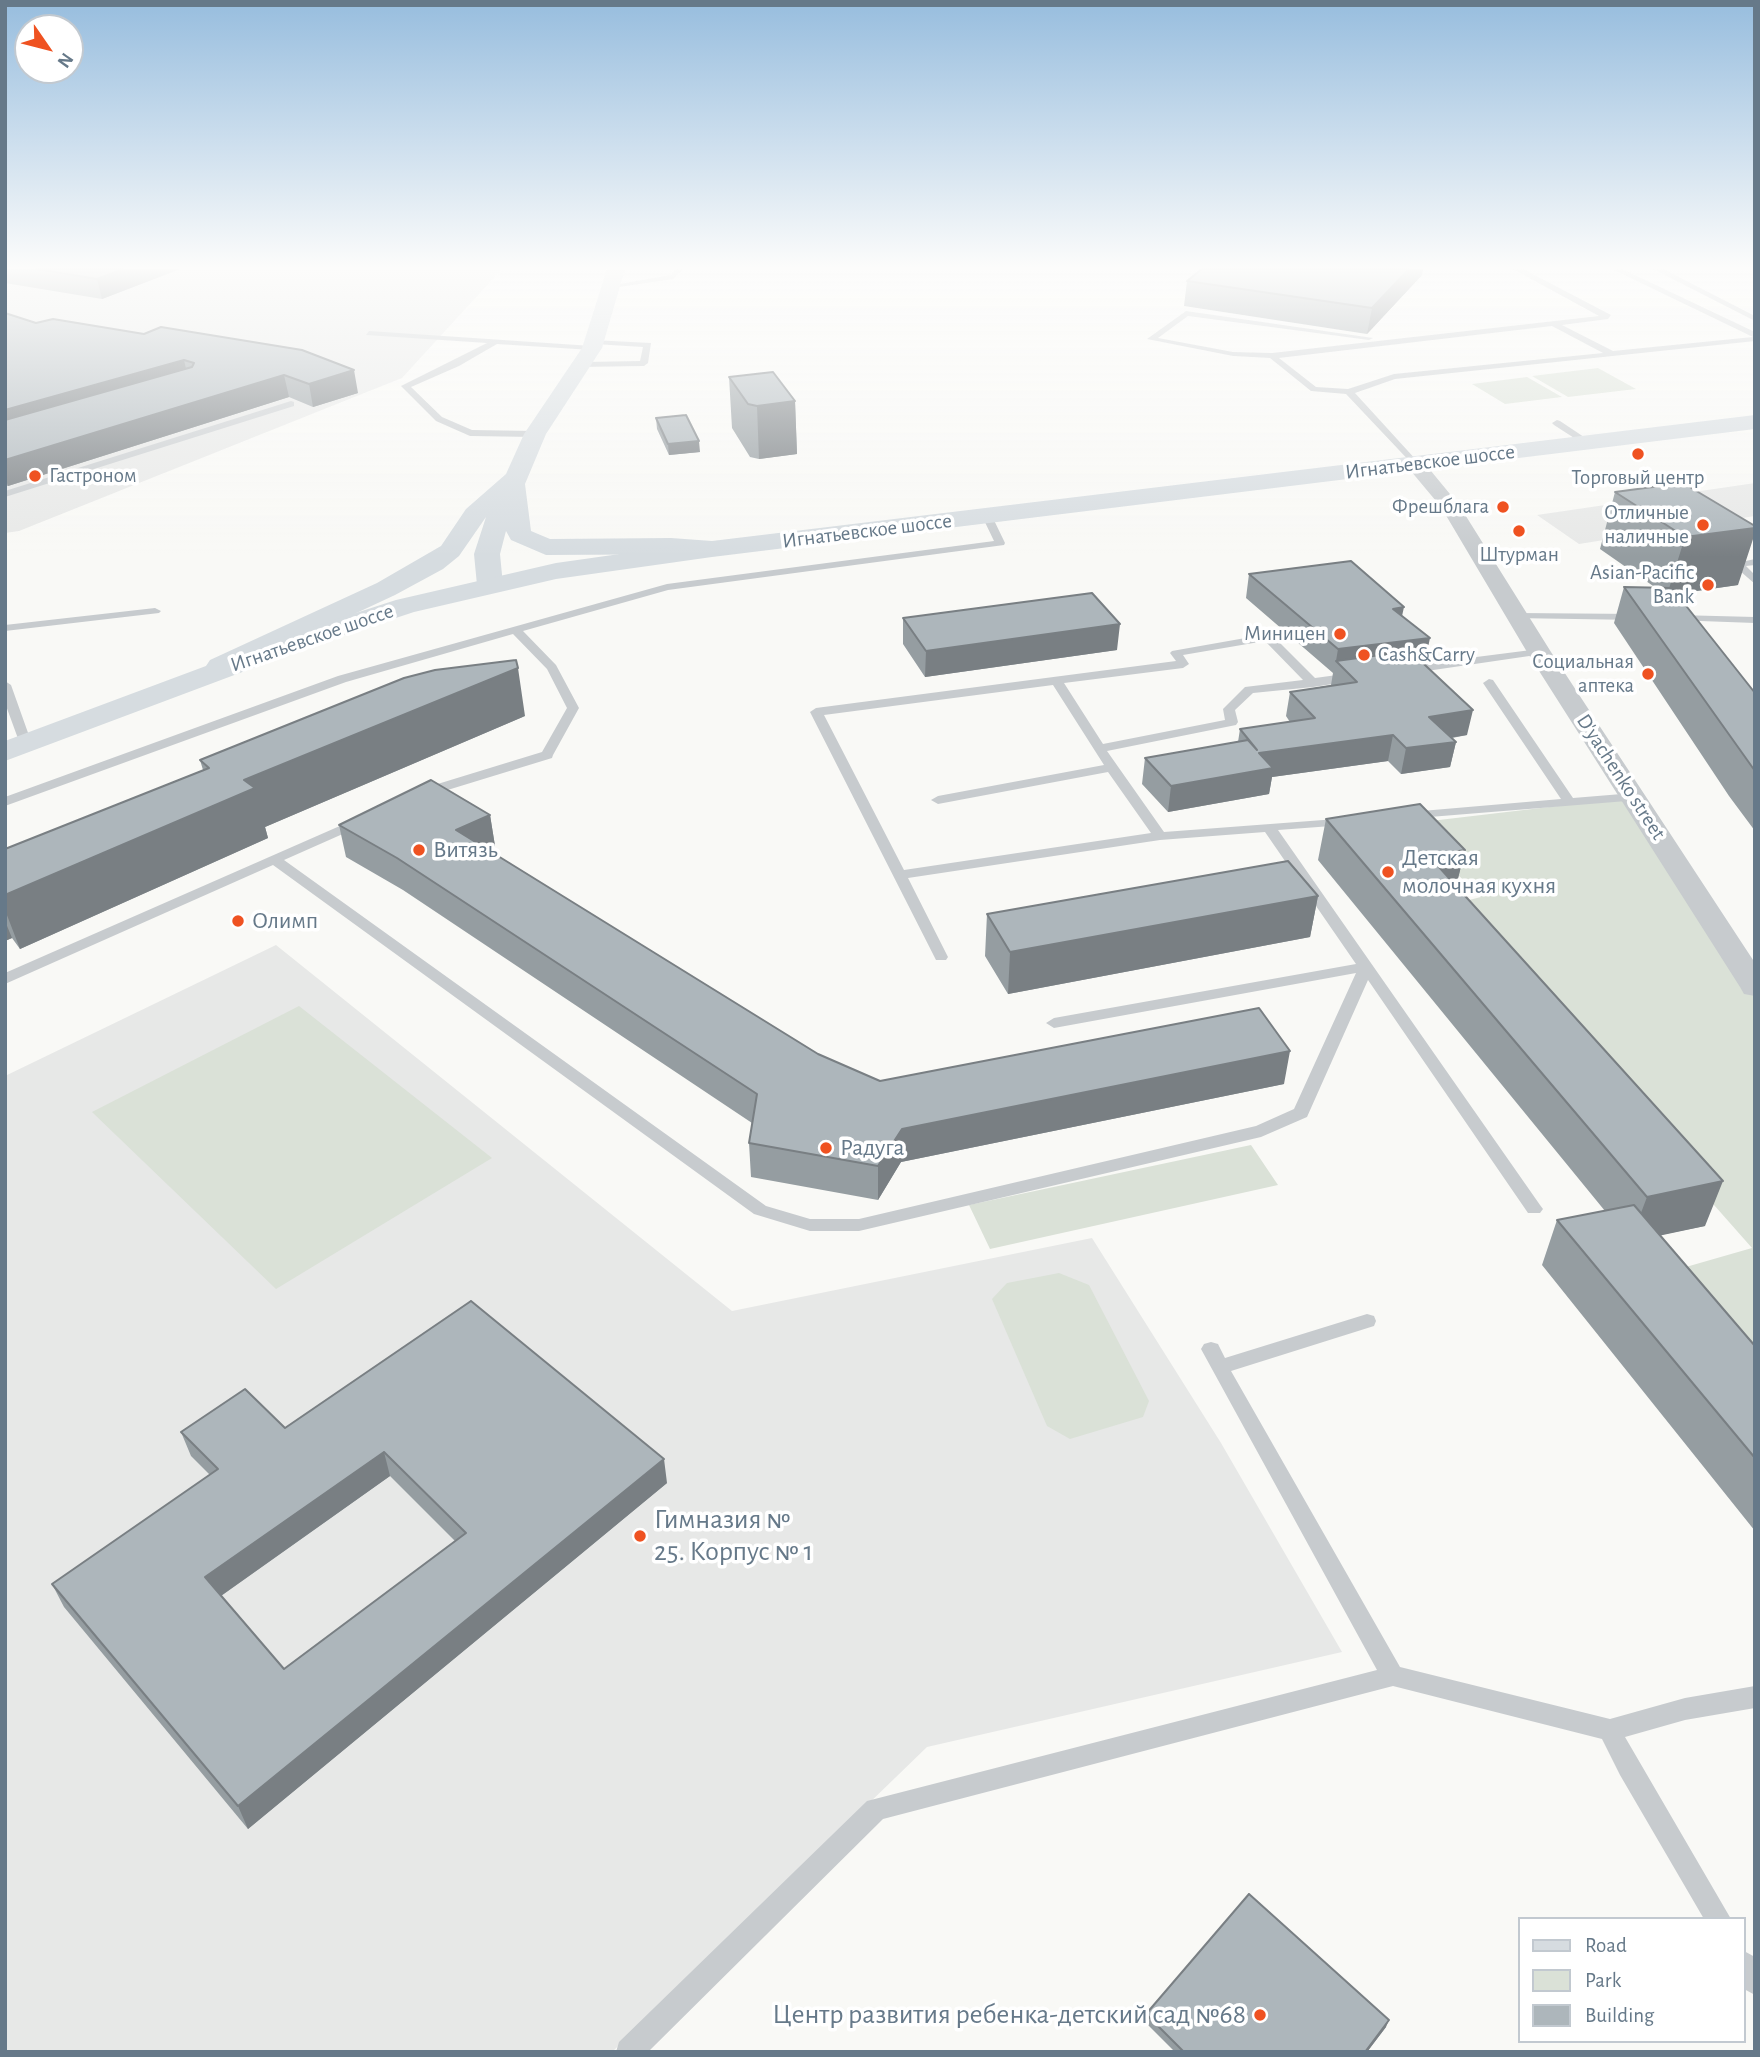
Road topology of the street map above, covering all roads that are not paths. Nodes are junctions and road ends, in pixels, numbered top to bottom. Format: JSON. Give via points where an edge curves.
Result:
{"nodes":[{"id":1,"x":454,"y":365,"type":"edge"},
{"id":2,"x":581,"y":365,"type":"edge"},
{"id":3,"x":1283,"y":365,"type":"edge"},
{"id":4,"x":1508,"y":365,"type":"edge"},
{"id":5,"x":1349,"y":392,"type":"junction"},
{"id":6,"x":291,"y":404,"type":"edge"},
{"id":7,"x":1755,"y":422,"type":"edge"},
{"id":8,"x":1556,"y":423,"type":"dead end"},
{"id":9,"x":535,"y":434,"type":"junction"},
{"id":10,"x":1588,"y":443,"type":"junction"},
{"id":11,"x":1415,"y":464,"type":"junction"},
{"id":12,"x":514,"y":479,"type":"junction"},
{"id":13,"x":5,"y":494,"type":"edge"},
{"id":14,"x":987,"y":516,"type":"junction"},
{"id":15,"x":712,"y":549,"type":"junction"},
{"id":16,"x":1755,"y":562,"type":"edge"},
{"id":17,"x":1755,"y":581,"type":"edge"},
{"id":18,"x":490,"y":585,"type":"junction"},
{"id":19,"x":155,"y":611,"type":"dead end"},
{"id":20,"x":1517,"y":615,"type":"junction"},
{"id":21,"x":1686,"y":618,"type":"junction"},
{"id":22,"x":1755,"y":620,"type":"edge"},
{"id":23,"x":5,"y":628,"type":"edge"},
{"id":24,"x":1695,"y":628,"type":"edge"},
{"id":25,"x":514,"y":630,"type":"junction"},
{"id":26,"x":1539,"y":652,"type":"junction"},
{"id":27,"x":1392,"y":672,"type":"edge"},
{"id":28,"x":1366,"y":675,"type":"edge"},
{"id":29,"x":1057,"y":681,"type":"junction"},
{"id":30,"x":1489,"y":682,"type":"dead end"},
{"id":31,"x":1312,"y":683,"type":"junction"},
{"id":32,"x":5,"y":685,"type":"edge"},
{"id":33,"x":172,"y":689,"type":"junction"},
{"id":34,"x":15,"y":748,"type":"edge"},
{"id":35,"x":1099,"y":750,"type":"junction"},
{"id":36,"x":1112,"y":767,"type":"junction"},
{"id":37,"x":1634,"y":797,"type":"junction"},
{"id":38,"x":938,"y":800,"type":"dead end"},
{"id":39,"x":5,"y":802,"type":"edge"},
{"id":40,"x":403,"y":802,"type":"edge"},
{"id":41,"x":1570,"y":803,"type":"junction"},
{"id":42,"x":378,"y":813,"type":"edge"},
{"id":43,"x":1392,"y":817,"type":"edge"},
{"id":44,"x":1364,"y":819,"type":"edge"},
{"id":45,"x":1269,"y":827,"type":"junction"},
{"id":46,"x":1160,"y":836,"type":"junction"},
{"id":47,"x":274,"y":859,"type":"junction"},
{"id":48,"x":899,"y":875,"type":"junction"},
{"id":49,"x":941,"y":957,"type":"dead end"},
{"id":50,"x":1366,"y":967,"type":"junction"},
{"id":51,"x":5,"y":979,"type":"edge"},
{"id":52,"x":1755,"y":987,"type":"edge"},
{"id":53,"x":1054,"y":1023,"type":"dead end"},
{"id":54,"x":1534,"y":1209,"type":"dead end"},
{"id":55,"x":1367,"y":1321,"type":"dead end"},
{"id":56,"x":1393,"y":1676,"type":"junction"},
{"id":57,"x":1755,"y":1697,"type":"edge"},
{"id":58,"x":1610,"y":1730,"type":"junction"},
{"id":59,"x":1717,"y":1917,"type":"edge"},
{"id":60,"x":629,"y":2052,"type":"edge"}],
"edges":[{"from":1,"to":9,"type":"lane","via":[[405,386],[439,419],[470,433]]},
{"from":2,"to":9,"type":"main road"},
{"from":3,"to":5,"type":"lane","via":[[1314,389]]},
{"from":4,"to":5,"type":"lane","via":[[1394,377]]},
{"from":5,"to":11,"type":"lane"},
{"from":6,"to":13,"type":"lane"},
{"from":7,"to":10,"type":"main road","name":"Игнатьевское шоссе"},
{"from":8,"to":10,"type":"lane"},
{"from":9,"to":12,"type":"main road"},
{"from":10,"to":11,"type":"main road","name":"Игнатьевское шоссе"},
{"from":11,"to":14,"type":"main road","name":"Игнатьевское шоссе"},
{"from":11,"to":20,"type":"street","name":"D'yachenko street","via":[[1449,505]]},
{"from":12,"to":15,"type":"main road","via":[[516,524],[520,535],[530,542],[565,550],[635,545]]},
{"from":12,"to":18,"type":"main road","via":[[487,554]]},
{"from":12,"to":33,"type":"main road","via":[[475,514],[450,551],[434,563]]},
{"from":14,"to":15,"type":"main road","name":"Игнатьевское шоссе"},
{"from":14,"to":25,"type":"lane","via":[[1000,543],[667,587]]},
{"from":15,"to":18,"type":"main road","name":"Игнатьевское шоссе"},
{"from":16,"to":17,"type":"lane","via":[[1737,564]]},
{"from":18,"to":33,"type":"main road","name":"Игнатьевское шоссе","via":[[307,638]]},
{"from":19,"to":23,"type":"lane"},
{"from":20,"to":21,"type":"lane"},
{"from":20,"to":26,"type":"street","name":"D'yachenko street"},
{"from":21,"to":22,"type":"lane"},
{"from":21,"to":24,"type":"lane"},
{"from":25,"to":39,"type":"lane","via":[[342,679]]},
{"from":25,"to":40,"type":"lane","via":[[552,667],[573,708],[547,755],[441,785]]},
{"from":26,"to":27,"type":"lane"},
{"from":26,"to":37,"type":"street","name":"D'yachenko street"},
{"from":28,"to":31,"type":"lane"},
{"from":29,"to":31,"type":"lane","via":[[1183,664],[1176,653],[1268,637]]},
{"from":29,"to":35,"type":"lane"},
{"from":29,"to":48,"type":"lane","via":[[816,712]]},
{"from":30,"to":41,"type":"lane"},
{"from":31,"to":35,"type":"lane","via":[[1249,690],[1229,709],[1232,722]]},
{"from":32,"to":34,"type":"lane"},
{"from":33,"to":34,"type":"main road","name":"Игнатьевское шоссе"},
{"from":35,"to":36,"type":"lane"},
{"from":36,"to":38,"type":"lane"},
{"from":36,"to":46,"type":"lane"},
{"from":37,"to":41,"type":"lane"},
{"from":37,"to":52,"type":"street","name":"D'yachenko street"},
{"from":41,"to":43,"type":"lane"},
{"from":42,"to":47,"type":"lane"},
{"from":44,"to":45,"type":"lane"},
{"from":45,"to":46,"type":"lane"},
{"from":45,"to":50,"type":"lane"},
{"from":46,"to":48,"type":"lane"},
{"from":47,"to":50,"type":"lane","via":[[760,1210],[810,1225],[859,1225],[1261,1131],[1301,1113]]},
{"from":47,"to":51,"type":"lane"},
{"from":48,"to":49,"type":"lane"},
{"from":50,"to":53,"type":"lane"},
{"from":50,"to":54,"type":"lane"},
{"from":55,"to":56,"type":"lane","via":[[1215,1358]]},
{"from":56,"to":58,"type":"lane"},
{"from":56,"to":60,"type":"lane","via":[[876,1809]]},
{"from":57,"to":58,"type":"lane","via":[[1685,1709]]},
{"from":58,"to":59,"type":"lane"}]}
